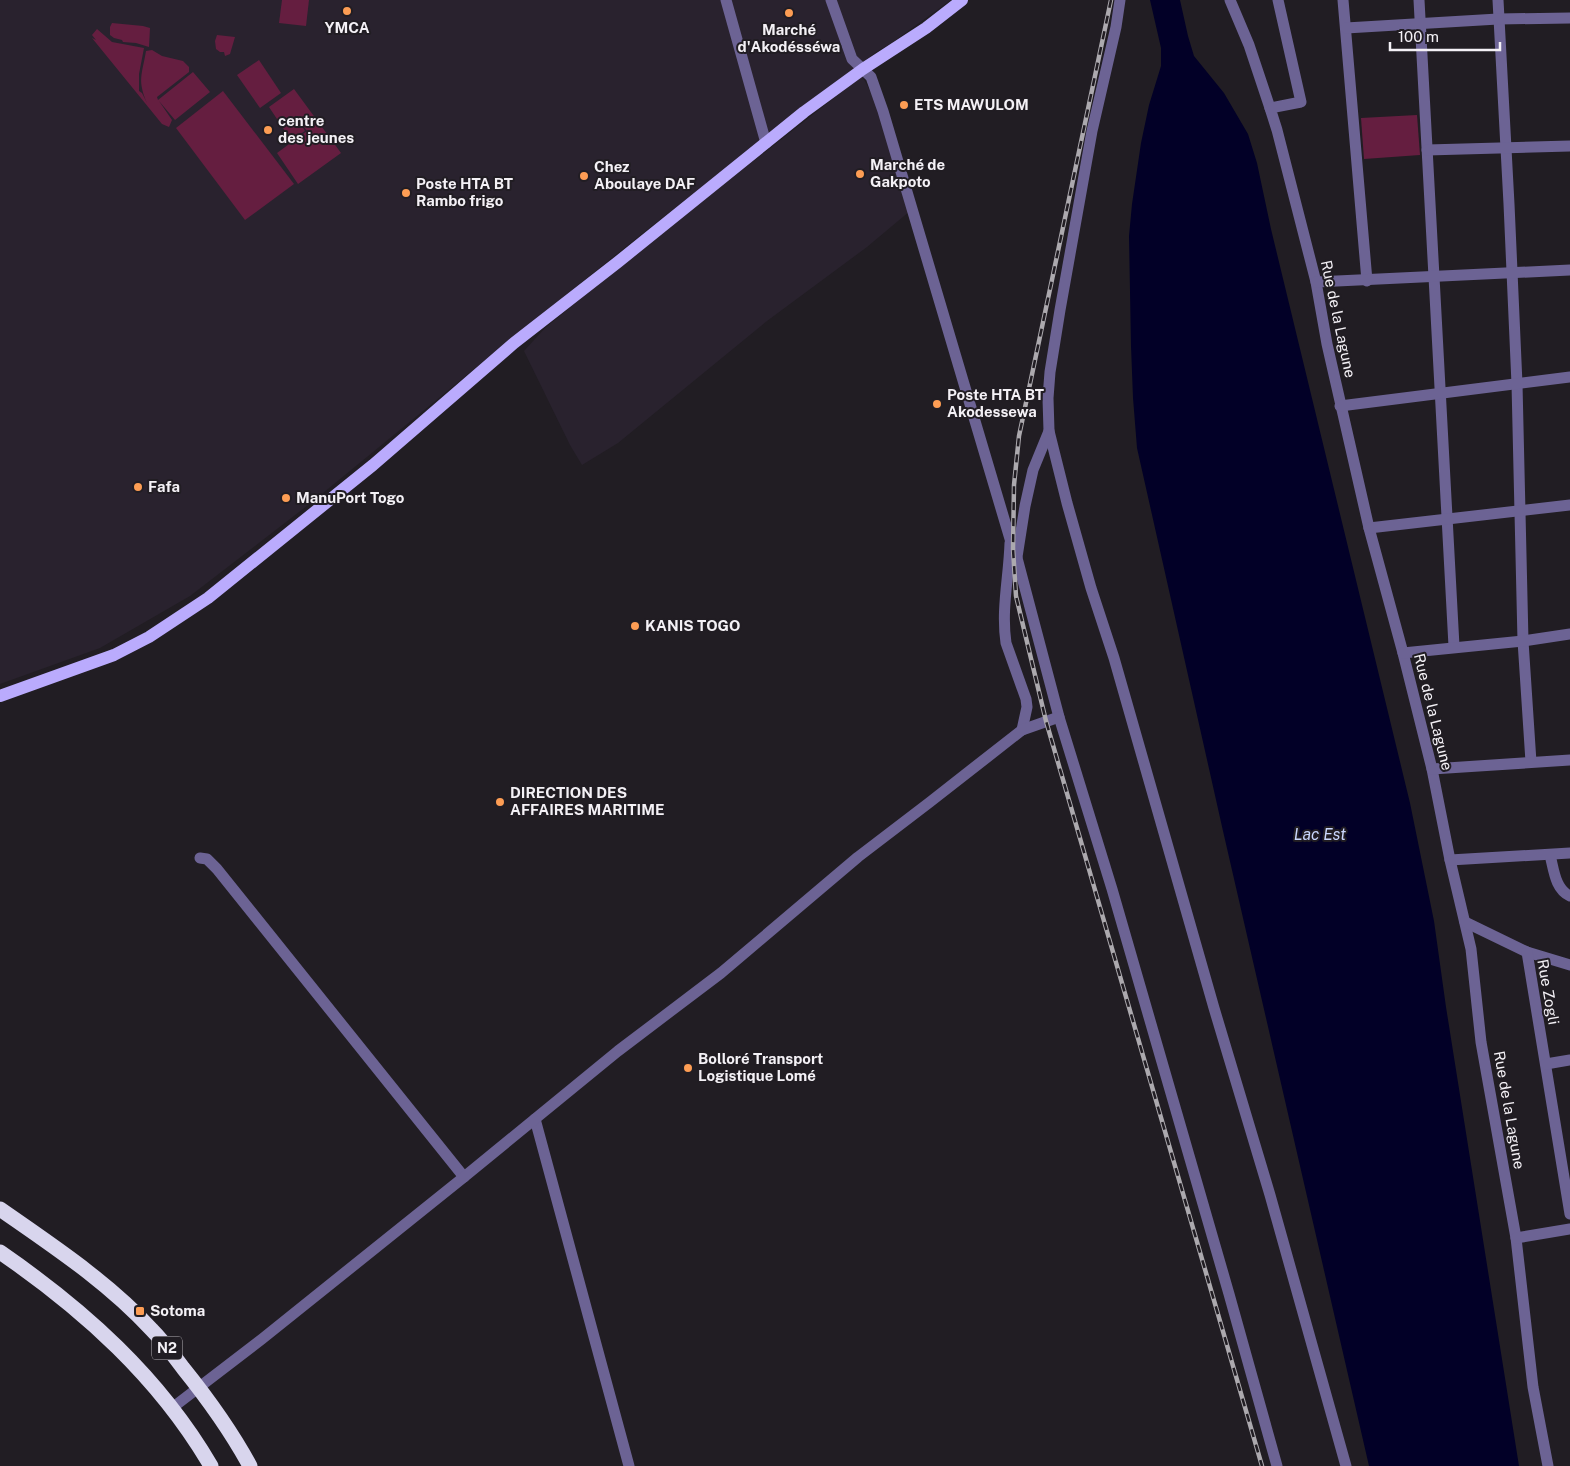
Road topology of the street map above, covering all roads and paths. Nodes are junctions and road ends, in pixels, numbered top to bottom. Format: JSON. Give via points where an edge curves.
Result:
{"nodes":[{"id":1,"x":726,"y":0,"type":"edge"},
{"id":2,"x":831,"y":0,"type":"edge"},
{"id":3,"x":962,"y":0,"type":"edge"},
{"id":4,"x":1120,"y":0,"type":"edge"},
{"id":5,"x":1230,"y":0,"type":"edge"},
{"id":6,"x":1278,"y":0,"type":"edge"},
{"id":7,"x":1343,"y":0,"type":"edge"},
{"id":8,"x":1419,"y":0,"type":"edge"},
{"id":9,"x":1498,"y":0,"type":"edge"},
{"id":10,"x":1570,"y":18,"type":"edge"},
{"id":11,"x":1498,"y":19,"type":"junction"},
{"id":12,"x":1420,"y":23,"type":"junction"},
{"id":13,"x":1346,"y":28,"type":"junction"},
{"id":14,"x":863,"y":69,"type":"junction"},
{"id":15,"x":1270,"y":108,"type":"junction"},
{"id":16,"x":766,"y":143,"type":"junction"},
{"id":17,"x":1570,"y":146,"type":"edge"},
{"id":18,"x":1506,"y":148,"type":"junction"},
{"id":19,"x":1427,"y":150,"type":"junction"},
{"id":20,"x":1570,"y":270,"type":"edge"},
{"id":21,"x":1512,"y":273,"type":"junction"},
{"id":22,"x":1434,"y":277,"type":"junction"},
{"id":23,"x":1367,"y":281,"type":"junction"},
{"id":24,"x":1316,"y":282,"type":"junction"},
{"id":25,"x":1570,"y":377,"type":"edge"},
{"id":26,"x":1517,"y":384,"type":"junction"},
{"id":27,"x":1440,"y":394,"type":"junction"},
{"id":28,"x":1340,"y":406,"type":"junction"},
{"id":29,"x":1049,"y":431,"type":"junction"},
{"id":30,"x":1570,"y":504,"type":"edge"},
{"id":31,"x":1520,"y":511,"type":"junction"},
{"id":32,"x":1446,"y":520,"type":"junction"},
{"id":33,"x":1369,"y":528,"type":"junction"},
{"id":34,"x":1010,"y":537,"type":"junction"},
{"id":35,"x":1017,"y":558,"type":"junction"},
{"id":36,"x":1570,"y":634,"type":"edge"},
{"id":37,"x":1523,"y":641,"type":"junction"},
{"id":38,"x":1454,"y":646,"type":"junction"},
{"id":39,"x":1403,"y":653,"type":"junction"},
{"id":40,"x":0,"y":696,"type":"edge"},
{"id":41,"x":1059,"y":717,"type":"junction"},
{"id":42,"x":1022,"y":730,"type":"junction"},
{"id":43,"x":1570,"y":760,"type":"edge"},
{"id":44,"x":1531,"y":762,"type":"junction"},
{"id":45,"x":1432,"y":769,"type":"junction"},
{"id":46,"x":1570,"y":853,"type":"edge"},
{"id":47,"x":1550,"y":854,"type":"junction"},
{"id":48,"x":200,"y":858,"type":"dead end"},
{"id":49,"x":1450,"y":860,"type":"junction"},
{"id":50,"x":1570,"y":896,"type":"edge"},
{"id":51,"x":1466,"y":922,"type":"junction"},
{"id":52,"x":1526,"y":952,"type":"junction"},
{"id":53,"x":1570,"y":965,"type":"edge"},
{"id":54,"x":1570,"y":1060,"type":"edge"},
{"id":55,"x":1546,"y":1064,"type":"junction"},
{"id":56,"x":534,"y":1119,"type":"junction"},
{"id":57,"x":464,"y":1177,"type":"junction"},
{"id":58,"x":0,"y":1209,"type":"edge"},
{"id":59,"x":1570,"y":1214,"type":"edge"},
{"id":60,"x":1570,"y":1228,"type":"edge"},
{"id":61,"x":1516,"y":1238,"type":"junction"},
{"id":62,"x":0,"y":1252,"type":"edge"},
{"id":63,"x":198,"y":1387,"type":"junction"},
{"id":64,"x":172,"y":1408,"type":"junction"},
{"id":65,"x":211,"y":1466,"type":"edge"},
{"id":66,"x":250,"y":1466,"type":"edge"},
{"id":67,"x":629,"y":1466,"type":"edge"},
{"id":68,"x":1277,"y":1466,"type":"edge"},
{"id":69,"x":1346,"y":1466,"type":"edge"},
{"id":70,"x":1548,"y":1466,"type":"edge"}],
"edges":[{"from":1,"to":16,"type":"street"},
{"from":2,"to":14,"type":"street","via":[[852,59]]},
{"from":3,"to":14,"type":"main road"},
{"from":4,"to":29,"type":"street","via":[[1092,131],[1060,310],[1048,398]]},
{"from":5,"to":15,"type":"street","name":"Rue de la Lagune"},
{"from":6,"to":15,"type":"street","via":[[1301,102]]},
{"from":7,"to":13,"type":"street"},
{"from":8,"to":12,"type":"street"},
{"from":9,"to":11,"type":"street"},
{"from":10,"to":11,"type":"street"},
{"from":11,"to":12,"type":"street"},
{"from":11,"to":18,"type":"street"},
{"from":12,"to":13,"type":"street"},
{"from":12,"to":19,"type":"street"},
{"from":13,"to":23,"type":"street"},
{"from":14,"to":16,"type":"main road"},
{"from":14,"to":34,"type":"street","via":[[877,89]]},
{"from":15,"to":24,"type":"street","name":"Rue de la Lagune"},
{"from":16,"to":40,"type":"main road","via":[[514,343],[373,465],[208,598],[149,637],[114,655]]},
{"from":17,"to":18,"type":"street"},
{"from":18,"to":19,"type":"street"},
{"from":18,"to":21,"type":"street"},
{"from":19,"to":22,"type":"street"},
{"from":20,"to":21,"type":"street"},
{"from":21,"to":22,"type":"street"},
{"from":21,"to":26,"type":"street"},
{"from":22,"to":23,"type":"street"},
{"from":22,"to":27,"type":"street"},
{"from":23,"to":24,"type":"street"},
{"from":24,"to":28,"type":"street","name":"Rue de la Lagune"},
{"from":25,"to":26,"type":"street"},
{"from":26,"to":27,"type":"street"},
{"from":26,"to":31,"type":"street"},
{"from":27,"to":28,"type":"street"},
{"from":27,"to":32,"type":"street"},
{"from":28,"to":33,"type":"street","name":"Rue de la Lagune"},
{"from":29,"to":35,"type":"street","via":[[1033,470]]},
{"from":29,"to":69,"type":"street","via":[[1080,550],[1270,1195]]},
{"from":30,"to":31,"type":"street"},
{"from":31,"to":32,"type":"street"},
{"from":31,"to":37,"type":"street"},
{"from":32,"to":33,"type":"street"},
{"from":32,"to":38,"type":"street"},
{"from":33,"to":39,"type":"street","name":"Rue de la Lagune"},
{"from":34,"to":35,"type":"street"},
{"from":34,"to":42,"type":"street","via":[[1004,599],[1005,634],[1026,699]]},
{"from":35,"to":41,"type":"street"},
{"from":36,"to":37,"type":"street"},
{"from":37,"to":38,"type":"street"},
{"from":37,"to":44,"type":"street"},
{"from":38,"to":39,"type":"street"},
{"from":39,"to":45,"type":"street","name":"Rue de la Lagune"},
{"from":41,"to":42,"type":"street"},
{"from":41,"to":68,"type":"street","via":[[1115,898]]},
{"from":42,"to":56,"type":"street","via":[[858,857],[721,973],[618,1050]]},
{"from":43,"to":44,"type":"street"},
{"from":44,"to":45,"type":"street"},
{"from":45,"to":49,"type":"street","name":"Rue de la Lagune"},
{"from":46,"to":47,"type":"street"},
{"from":47,"to":49,"type":"street"},
{"from":47,"to":50,"type":"street","via":[[1557,884]]},
{"from":48,"to":57,"type":"street","via":[[207,859],[217,869]]},
{"from":49,"to":51,"type":"street","name":"Rue de la Lagune"},
{"from":51,"to":52,"type":"street"},
{"from":51,"to":61,"type":"street","name":"Rue de la Lagune","via":[[1482,1042]]},
{"from":52,"to":53,"type":"street"},
{"from":52,"to":55,"type":"street","name":"Rue Zogli"},
{"from":54,"to":55,"type":"street"},
{"from":55,"to":59,"type":"street","name":"Rue Zogli"},
{"from":56,"to":57,"type":"street"},
{"from":56,"to":67,"type":"street"},
{"from":57,"to":63,"type":"street"},
{"from":58,"to":63,"type":"highway","number":"N2","via":[[62,1251],[120,1299],[153,1330]]},
{"from":60,"to":61,"type":"street"},
{"from":61,"to":70,"type":"street","name":"Rue de la Lagune","via":[[1533,1387]]},
{"from":62,"to":64,"type":"highway","number":"N2","via":[[68,1301],[101,1330]]},
{"from":63,"to":64,"type":"street"},
{"from":63,"to":66,"type":"highway","number":"N2","via":[[228,1428]]},
{"from":64,"to":65,"type":"highway","number":"N2"}]}
